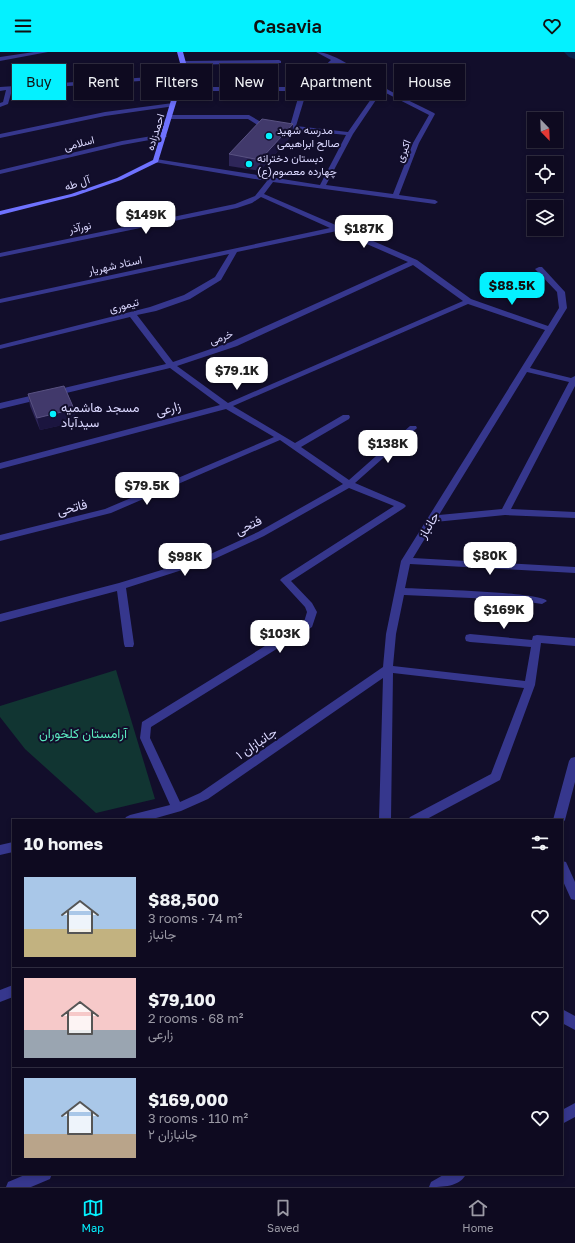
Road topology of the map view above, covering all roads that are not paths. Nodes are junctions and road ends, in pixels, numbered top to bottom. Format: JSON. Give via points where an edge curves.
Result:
{"nodes":[{"id":1,"x":45,"y":52,"type":"edge"},
{"id":2,"x":180,"y":52,"type":"edge"},
{"id":3,"x":319,"y":52,"type":"edge"},
{"id":4,"x":0,"y":59,"type":"edge"},
{"id":5,"x":334,"y":60,"type":"junction"},
{"id":6,"x":279,"y":62,"type":"dead end"},
{"id":7,"x":183,"y":63,"type":"joint"},
{"id":8,"x":330,"y":64,"type":"edge"},
{"id":9,"x":341,"y":64,"type":"edge"},
{"id":10,"x":141,"y":80,"type":"edge"},
{"id":11,"x":10,"y":88,"type":"junction"},
{"id":12,"x":0,"y":89,"type":"edge"},
{"id":13,"x":212,"y":89,"type":"edge"},
{"id":14,"x":286,"y":89,"type":"edge"},
{"id":15,"x":386,"y":91,"type":"edge"},
{"id":16,"x":175,"y":100,"type":"edge"},
{"id":17,"x":301,"y":100,"type":"edge"},
{"id":18,"x":373,"y":100,"type":"edge"},
{"id":19,"x":0,"y":105,"type":"edge"},
{"id":20,"x":173,"y":105,"type":"junction"},
{"id":21,"x":170,"y":117,"type":"junction"},
{"id":22,"x":292,"y":128,"type":"junction"},
{"id":23,"x":350,"y":134,"type":"junction"},
{"id":24,"x":0,"y":136,"type":"edge"},
{"id":25,"x":164,"y":136,"type":"junction"},
{"id":26,"x":156,"y":161,"type":"junction"},
{"id":27,"x":0,"y":172,"type":"edge"},
{"id":28,"x":272,"y":180,"type":"junction"},
{"id":29,"x":322,"y":187,"type":"junction"},
{"id":30,"x":261,"y":195,"type":"junction"},
{"id":31,"x":395,"y":197,"type":"junction"},
{"id":32,"x":435,"y":202,"type":"dead end"},
{"id":33,"x":0,"y":213,"type":"edge"},
{"id":34,"x":340,"y":228,"type":"junction"},
{"id":35,"x":234,"y":251,"type":"junction"},
{"id":36,"x":0,"y":255,"type":"edge"},
{"id":37,"x":414,"y":262,"type":"junction"},
{"id":38,"x":539,"y":270,"type":"dead end"},
{"id":39,"x":0,"y":301,"type":"edge"},
{"id":40,"x":468,"y":301,"type":"junction"},
{"id":41,"x":132,"y":314,"type":"junction"},
{"id":42,"x":549,"y":330,"type":"junction"},
{"id":43,"x":0,"y":347,"type":"edge"},
{"id":44,"x":171,"y":365,"type":"junction"},
{"id":45,"x":524,"y":369,"type":"junction"},
{"id":46,"x":574,"y":379,"type":"edge"},
{"id":47,"x":0,"y":406,"type":"edge"},
{"id":48,"x":228,"y":406,"type":"junction"},
{"id":49,"x":346,"y":417,"type":"dead end"},
{"id":50,"x":413,"y":428,"type":"dead end"},
{"id":51,"x":281,"y":437,"type":"junction"},
{"id":52,"x":295,"y":447,"type":"junction"},
{"id":53,"x":0,"y":466,"type":"edge"},
{"id":54,"x":349,"y":484,"type":"junction"},
{"id":55,"x":505,"y":512,"type":"junction"},
{"id":56,"x":575,"y":515,"type":"edge"},
{"id":57,"x":432,"y":519,"type":"junction"},
{"id":58,"x":0,"y":538,"type":"edge"},
{"id":59,"x":406,"y":561,"type":"junction"},
{"id":60,"x":575,"y":570,"type":"edge"},
{"id":61,"x":121,"y":586,"type":"junction"},
{"id":62,"x":400,"y":591,"type":"junction"},
{"id":63,"x":542,"y":601,"type":"dead end"},
{"id":64,"x":0,"y":618,"type":"edge"},
{"id":65,"x":470,"y":638,"type":"dead end"},
{"id":66,"x":575,"y":642,"type":"edge"},
{"id":67,"x":129,"y":644,"type":"dead end"},
{"id":68,"x":536,"y":644,"type":"junction"},
{"id":69,"x":388,"y":669,"type":"junction"},
{"id":70,"x":530,"y":685,"type":"junction"},
{"id":71,"x":575,"y":761,"type":"edge"},
{"id":72,"x":177,"y":808,"type":"junction"},
{"id":73,"x":134,"y":819,"type":"edge"},
{"id":74,"x":384,"y":819,"type":"edge"},
{"id":75,"x":416,"y":819,"type":"edge"},
{"id":76,"x":559,"y":819,"type":"edge"},
{"id":77,"x":12,"y":847,"type":"edge"},
{"id":78,"x":0,"y":850,"type":"edge"},
{"id":79,"x":563,"y":868,"type":"edge"},
{"id":80,"x":575,"y":895,"type":"edge"},
{"id":81,"x":12,"y":991,"type":"edge"},
{"id":82,"x":0,"y":996,"type":"edge"},
{"id":83,"x":563,"y":1016,"type":"edge"},
{"id":84,"x":575,"y":1024,"type":"edge"},
{"id":85,"x":575,"y":1110,"type":"edge"},
{"id":86,"x":563,"y":1117,"type":"edge"},
{"id":87,"x":43,"y":1175,"type":"edge"},
{"id":88,"x":457,"y":1175,"type":"edge"},
{"id":89,"x":13,"y":1187,"type":"edge"},
{"id":90,"x":436,"y":1187,"type":"edge"}],
"edges":[{"from":1,"to":4,"type":"street"},
{"from":2,"to":7,"type":"street","name":"احمدزاده"},
{"from":3,"to":5,"type":"street"},
{"from":5,"to":8,"type":"street"},
{"from":5,"to":9,"type":"street"},
{"from":6,"to":7,"type":"street"},
{"from":10,"to":11,"type":"street"},
{"from":11,"to":12,"type":"street"},
{"from":11,"to":19,"type":"street","via":[[6,103]]},
{"from":13,"to":14,"type":"street"},
{"from":15,"to":31,"type":"street","name":"اکبری","via":[[432,114],[416,143]]},
{"from":16,"to":20,"type":"street","name":"احمدزاده"},
{"from":17,"to":22,"type":"street"},
{"from":18,"to":23,"type":"street"},
{"from":20,"to":21,"type":"street","name":"احمدزاده"},
{"from":20,"to":24,"type":"street","via":[[105,114]]},
{"from":21,"to":22,"type":"street","via":[[249,117],[259,124]]},
{"from":21,"to":25,"type":"street","name":"احمدزاده"},
{"from":22,"to":23,"type":"street"},
{"from":23,"to":29,"type":"street"},
{"from":25,"to":26,"type":"street","name":"احمدزاده"},
{"from":25,"to":27,"type":"street","name":"اسلامی","via":[[122,143]]},
{"from":26,"to":28,"type":"street"},
{"from":26,"to":33,"type":"street","name":"آل طه","via":[[119,179],[74,195]]},
{"from":28,"to":29,"type":"street"},
{"from":28,"to":30,"type":"street","name":"نورآذر"},
{"from":29,"to":31,"type":"street"},
{"from":30,"to":34,"type":"street"},
{"from":30,"to":36,"type":"street","name":"نورآذر","via":[[255,200],[237,206]]},
{"from":31,"to":32,"type":"street"},
{"from":34,"to":35,"type":"street","name":"استاد شهریار"},
{"from":34,"to":37,"type":"street"},
{"from":35,"to":39,"type":"street","name":"استاد شهریار"},
{"from":35,"to":41,"type":"street","name":"تیموری","via":[[218,278],[209,285],[187,297]]},
{"from":37,"to":40,"type":"street"},
{"from":37,"to":44,"type":"street","name":"خرمی","via":[[234,344]]},
{"from":38,"to":42,"type":"street","name":"جانباز","via":[[561,292],[563,308]]},
{"from":40,"to":42,"type":"street"},
{"from":40,"to":48,"type":"street","name":"زارعی"},
{"from":41,"to":43,"type":"street","name":"تیموری"},
{"from":41,"to":44,"type":"street"},
{"from":42,"to":45,"type":"street","name":"جانباز"},
{"from":44,"to":47,"type":"street","name":"خرمی"},
{"from":44,"to":48,"type":"street"},
{"from":45,"to":46,"type":"street"},
{"from":45,"to":57,"type":"street","name":"جانباز"},
{"from":46,"to":55,"type":"street"},
{"from":48,"to":51,"type":"street"},
{"from":48,"to":53,"type":"street","name":"زارعی"},
{"from":49,"to":52,"type":"street"},
{"from":50,"to":54,"type":"street","name":"فتحی"},
{"from":51,"to":52,"type":"street"},
{"from":51,"to":58,"type":"street","name":"فاتحی","via":[[108,511]]},
{"from":52,"to":54,"type":"street"},
{"from":54,"to":61,"type":"street","name":"فتحی","via":[[261,534],[207,559]]},
{"from":54,"to":72,"type":"street","via":[[402,506],[285,580],[309,605],[312,612],[308,624],[146,725],[145,738]]},
{"from":55,"to":56,"type":"street"},
{"from":55,"to":57,"type":"street"},
{"from":57,"to":59,"type":"street","name":"جانباز"},
{"from":59,"to":60,"type":"street"},
{"from":59,"to":62,"type":"street","name":"جانباز"},
{"from":61,"to":64,"type":"street","name":"فتحی"},
{"from":61,"to":67,"type":"street"},
{"from":62,"to":63,"type":"street","via":[[515,597]]},
{"from":62,"to":69,"type":"street","name":"جانباز","via":[[391,634]]},
{"from":65,"to":68,"type":"street"},
{"from":66,"to":68,"type":"street","via":[[537,639]]},
{"from":68,"to":70,"type":"street"},
{"from":69,"to":70,"type":"street"},
{"from":69,"to":72,"type":"street","name":"جانبازان ۱","via":[[204,796]]},
{"from":69,"to":74,"type":"street","name":"جانباز"},
{"from":70,"to":75,"type":"street","via":[[496,777]]},
{"from":71,"to":76,"type":"street"},
{"from":72,"to":73,"type":"street","name":"جانبازان ۱"},
{"from":77,"to":78,"type":"street"},
{"from":79,"to":80,"type":"street"},
{"from":81,"to":82,"type":"street"},
{"from":83,"to":84,"type":"street"},
{"from":85,"to":86,"type":"street"},
{"from":87,"to":89,"type":"street"},
{"from":88,"to":90,"type":"street"}]}
